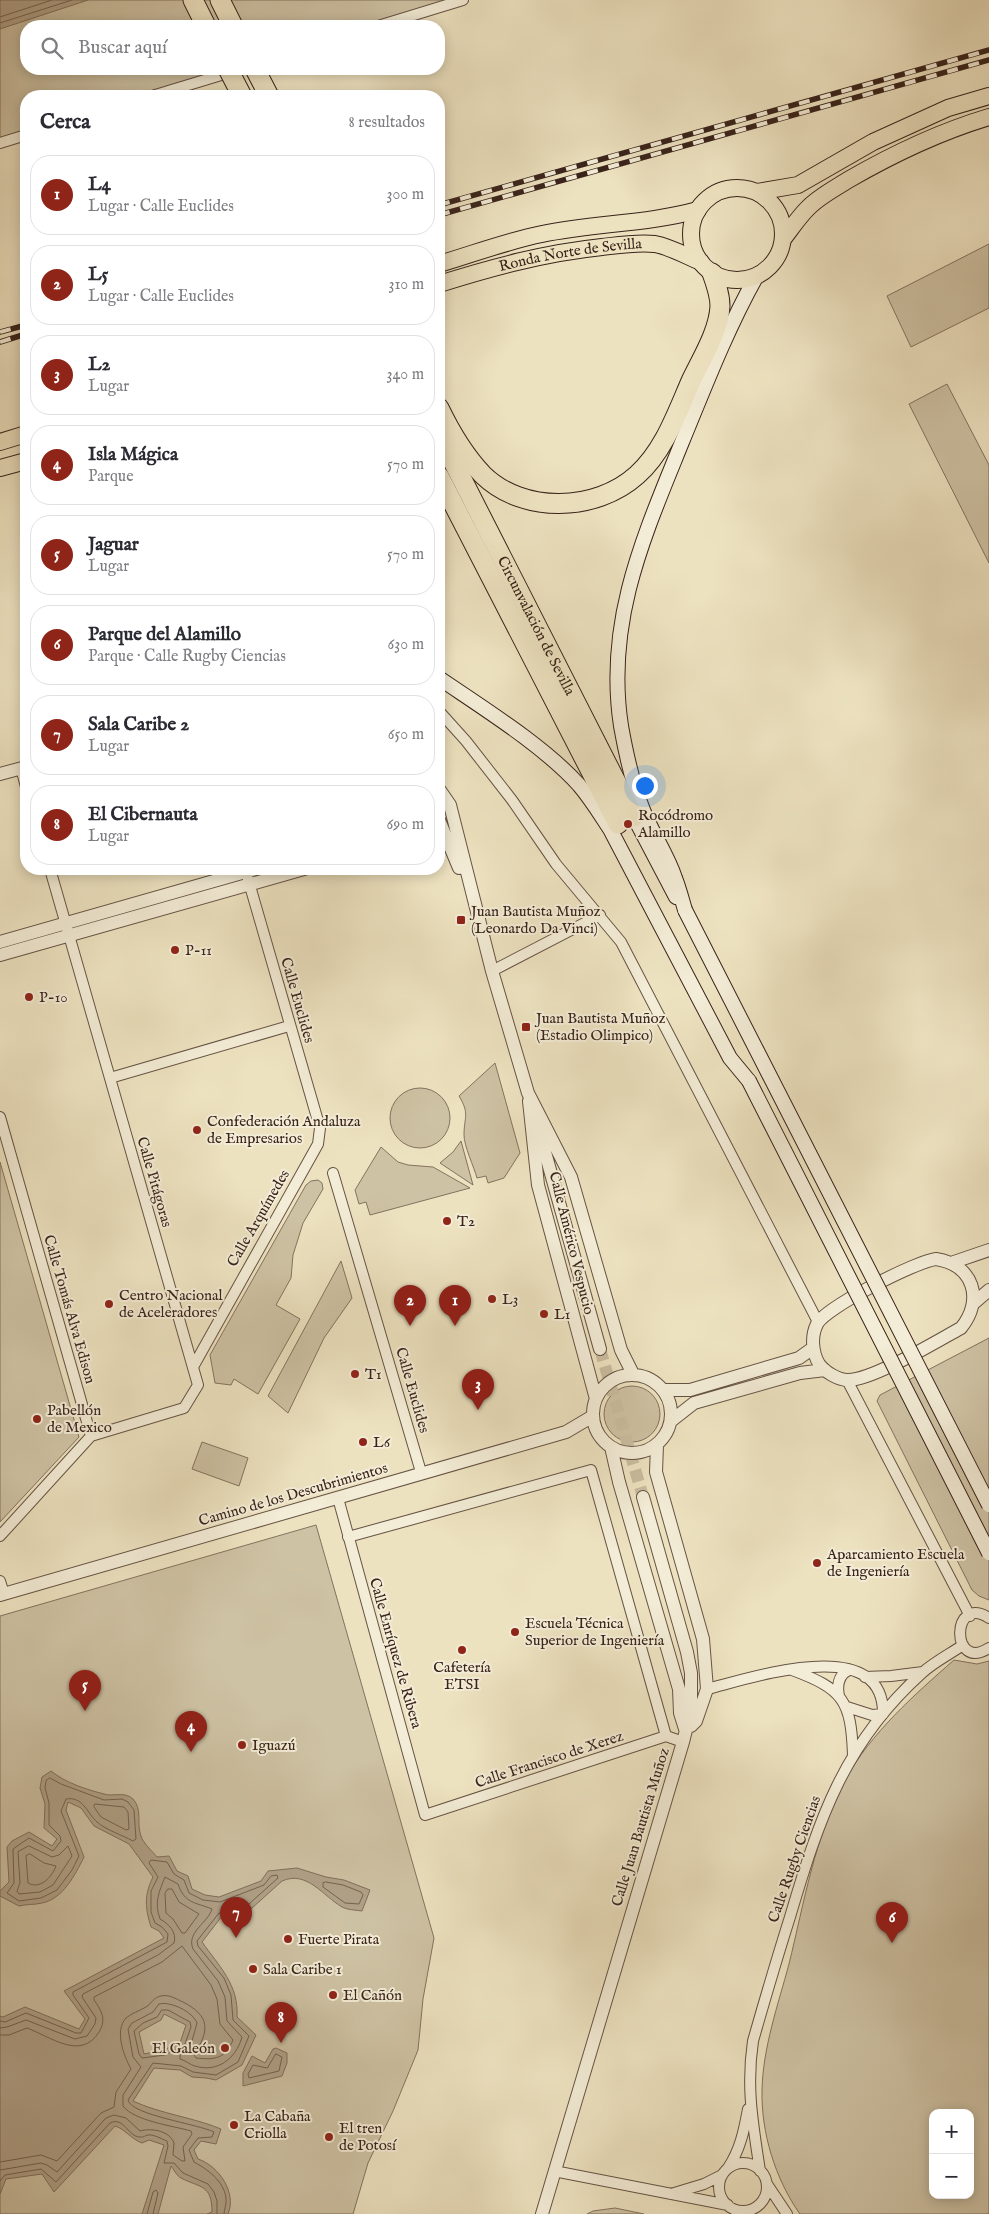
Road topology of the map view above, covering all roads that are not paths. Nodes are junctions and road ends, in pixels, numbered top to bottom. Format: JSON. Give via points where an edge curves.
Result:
{"nodes":[{"id":1,"x":192,"y":0,"type":"edge"},
{"id":2,"x":220,"y":0,"type":"edge"},
{"id":3,"x":463,"y":0,"type":"edge"},
{"id":4,"x":203,"y":20,"type":"edge"},
{"id":5,"x":230,"y":20,"type":"edge"},
{"id":6,"x":398,"y":20,"type":"edge"},
{"id":7,"x":221,"y":75,"type":"edge"},
{"id":8,"x":231,"y":75,"type":"edge"},
{"id":9,"x":258,"y":75,"type":"edge"},
{"id":10,"x":172,"y":90,"type":"edge"},
{"id":11,"x":239,"y":90,"type":"edge"},
{"id":12,"x":266,"y":90,"type":"edge"},
{"id":13,"x":989,"y":96,"type":"edge"},
{"id":14,"x":989,"y":117,"type":"edge"},
{"id":15,"x":20,"y":137,"type":"edge"},
{"id":16,"x":0,"y":143,"type":"edge"},
{"id":17,"x":757,"y":192,"type":"junction"},
{"id":18,"x":698,"y":210,"type":"junction"},
{"id":19,"x":783,"y":240,"type":"junction"},
{"id":20,"x":445,"y":262,"type":"edge"},
{"id":21,"x":706,"y":268,"type":"junction"},
{"id":22,"x":756,"y":277,"type":"junction"},
{"id":23,"x":445,"y":282,"type":"edge"},
{"id":24,"x":445,"y":419,"type":"edge"},
{"id":25,"x":20,"y":436,"type":"edge"},
{"id":26,"x":0,"y":442,"type":"edge"},
{"id":27,"x":445,"y":446,"type":"edge"},
{"id":28,"x":20,"y":463,"type":"edge"},
{"id":29,"x":0,"y":468,"type":"edge"},
{"id":30,"x":445,"y":487,"type":"edge"},
{"id":31,"x":445,"y":682,"type":"edge"},
{"id":32,"x":445,"y":718,"type":"edge"},
{"id":33,"x":20,"y":769,"type":"edge"},
{"id":34,"x":0,"y":774,"type":"edge"},
{"id":35,"x":626,"y":820,"type":"junction"},
{"id":36,"x":445,"y":823,"type":"edge"},
{"id":37,"x":445,"y":823,"type":"edge"},
{"id":38,"x":52,"y":875,"type":"edge"},
{"id":39,"x":236,"y":875,"type":"edge"},
{"id":40,"x":251,"y":875,"type":"edge"},
{"id":41,"x":284,"y":875,"type":"edge"},
{"id":42,"x":250,"y":885,"type":"junction"},
{"id":43,"x":471,"y":892,"type":"junction"},
{"id":44,"x":600,"y":915,"type":"junction"},
{"id":45,"x":67,"y":930,"type":"junction"},
{"id":46,"x":0,"y":942,"type":"edge"},
{"id":47,"x":0,"y":955,"type":"edge"},
{"id":48,"x":492,"y":971,"type":"junction"},
{"id":49,"x":289,"y":1026,"type":"junction"},
{"id":50,"x":110,"y":1078,"type":"junction"},
{"id":51,"x":528,"y":1093,"type":"junction"},
{"id":52,"x":0,"y":1117,"type":"edge"},
{"id":53,"x":320,"y":1136,"type":"joint"},
{"id":54,"x":333,"y":1172,"type":"dead end"},
{"id":55,"x":989,"y":1250,"type":"edge"},
{"id":56,"x":951,"y":1263,"type":"junction"},
{"id":57,"x":989,"y":1290,"type":"edge"},
{"id":58,"x":974,"y":1303,"type":"junction"},
{"id":59,"x":818,"y":1322,"type":"junction"},
{"id":60,"x":813,"y":1348,"type":"junction"},
{"id":61,"x":600,"y":1349,"type":"tunnel mouth"},
{"id":62,"x":193,"y":1367,"type":"junction"},
{"id":63,"x":825,"y":1370,"type":"junction"},
{"id":64,"x":633,"y":1374,"type":"junction"},
{"id":65,"x":847,"y":1380,"type":"junction"},
{"id":66,"x":664,"y":1390,"type":"junction"},
{"id":67,"x":596,"y":1399,"type":"junction"},
{"id":68,"x":593,"y":1416,"type":"junction"},
{"id":69,"x":671,"y":1421,"type":"junction"},
{"id":70,"x":91,"y":1436,"type":"junction"},
{"id":71,"x":657,"y":1444,"type":"junction"},
{"id":72,"x":611,"y":1447,"type":"junction"},
{"id":73,"x":421,"y":1472,"type":"junction"},
{"id":74,"x":643,"y":1497,"type":"tunnel mouth"},
{"id":75,"x":338,"y":1498,"type":"junction"},
{"id":76,"x":989,"y":1505,"type":"edge"},
{"id":77,"x":0,"y":1536,"type":"edge"},
{"id":78,"x":348,"y":1537,"type":"junction"},
{"id":79,"x":989,"y":1553,"type":"edge"},
{"id":80,"x":0,"y":1581,"type":"edge"},
{"id":81,"x":2,"y":1594,"type":"edge"},
{"id":82,"x":970,"y":1616,"type":"junction"},
{"id":83,"x":989,"y":1618,"type":"edge"},
{"id":84,"x":963,"y":1646,"type":"junction"},
{"id":85,"x":989,"y":1648,"type":"edge"},
{"id":86,"x":791,"y":1669,"type":"junction"},
{"id":87,"x":849,"y":1670,"type":"junction"},
{"id":88,"x":923,"y":1672,"type":"junction"},
{"id":89,"x":865,"y":1677,"type":"junction"},
{"id":90,"x":707,"y":1689,"type":"junction"},
{"id":91,"x":839,"y":1696,"type":"junction"},
{"id":92,"x":847,"y":1707,"type":"junction"},
{"id":93,"x":883,"y":1714,"type":"junction"},
{"id":94,"x":666,"y":1736,"type":"junction"},
{"id":95,"x":684,"y":1736,"type":"junction"},
{"id":96,"x":853,"y":1755,"type":"junction"},
{"id":97,"x":425,"y":1815,"type":"joint"},
{"id":98,"x":749,"y":2101,"type":"junction"},
{"id":99,"x":760,"y":2170,"type":"junction"},
{"id":100,"x":554,"y":2171,"type":"junction"},
{"id":101,"x":725,"y":2172,"type":"junction"},
{"id":102,"x":767,"y":2184,"type":"junction"},
{"id":103,"x":667,"y":2194,"type":"junction"},
{"id":104,"x":728,"y":2205,"type":"junction"},
{"id":105,"x":742,"y":2212,"type":"edge"},
{"id":106,"x":542,"y":2214,"type":"edge"},
{"id":107,"x":787,"y":2214,"type":"edge"}],
"edges":[{"from":1,"to":4,"type":"highway"},
{"from":2,"to":5,"type":"highway"},
{"from":3,"to":6,"type":"street"},
{"from":7,"to":10,"type":"street"},
{"from":8,"to":11,"type":"highway","bridge":true},
{"from":9,"to":12,"type":"highway"},
{"from":13,"to":17,"type":"main road","name":"Ronda Norte de Sevilla","via":[[948,108],[873,142],[798,185]]},
{"from":14,"to":19,"type":"main road","via":[[931,138],[826,194],[808,208]]},
{"from":15,"to":16,"type":"street"},
{"from":17,"to":18,"type":"main road","name":"Ronda Norte de Sevilla","via":[[731,188],[718,192]]},
{"from":17,"to":19,"type":"main road","via":[[778,212],[783,225]]},
{"from":18,"to":20,"type":"main road","name":"Ronda Norte de Sevilla","via":[[669,218],[542,234]]},
{"from":18,"to":21,"type":"main road","via":[[692,223],[691,237],[694,250]]},
{"from":19,"to":22,"type":"main road","via":[[777,260],[770,269]]},
{"from":21,"to":22,"type":"main road","name":"Ronda Norte de Sevilla","via":[[726,279]]},
{"from":21,"to":23,"type":"main road","name":"Ronda Norte de Sevilla","via":[[678,252],[655,244],[628,244],[565,251],[500,265]]},
{"from":21,"to":24,"type":"highway","via":[[719,295],[718,319],[664,441],[637,475],[614,490],[589,500],[561,503],[532,500],[506,490],[483,474]]},
{"from":22,"to":35,"type":"main road","via":[[698,402],[643,538],[626,594],[618,678],[621,724],[632,777]]},
{"from":25,"to":26,"type":"main road"},
{"from":27,"to":35,"type":"highway","name":"Circunvalación de Sevilla"},
{"from":28,"to":29,"type":"main road"},
{"from":30,"to":35,"type":"highway","name":"Circunvalación de Sevilla"},
{"from":31,"to":35,"type":"main road","via":[[550,758],[578,785]]},
{"from":32,"to":44,"type":"street","via":[[512,800],[556,864]]},
{"from":33,"to":34,"type":"street"},
{"from":35,"to":76,"type":"main road","bridge":true,"via":[[685,910]]},
{"from":35,"to":79,"type":"main road","bridge":true,"via":[[730,1058],[749,1081]]},
{"from":36,"to":43,"type":"street","name":"Calle Américo Vespucio"},
{"from":37,"to":43,"type":"street","name":"Calle Américo Vespucio"},
{"from":38,"to":45,"type":"street","name":"Calle Pitágoras"},
{"from":39,"to":45,"type":"street"},
{"from":40,"to":42,"type":"street","name":"Calle Euclides"},
{"from":41,"to":42,"type":"street"},
{"from":42,"to":45,"type":"street"},
{"from":42,"to":49,"type":"street","name":"Calle Euclides"},
{"from":43,"to":48,"type":"street","name":"Calle Américo Vespucio"},
{"from":44,"to":48,"type":"street"},
{"from":44,"to":59,"type":"street","via":[[621,942]]},
{"from":45,"to":46,"type":"street"},
{"from":45,"to":47,"type":"street"},
{"from":45,"to":50,"type":"street","name":"Calle Pitágoras"},
{"from":48,"to":51,"type":"street","name":"Calle Américo Vespucio"},
{"from":49,"to":50,"type":"street"},
{"from":49,"to":53,"type":"street","name":"Calle Euclides"},
{"from":50,"to":62,"type":"street","name":"Calle Pitágoras"},
{"from":51,"to":61,"type":"street"},
{"from":51,"to":64,"type":"street","name":"Calle Américo Vespucio","via":[[571,1177],[620,1350]]},
{"from":51,"to":67,"type":"street","name":"Calle Américo Vespucio","via":[[538,1185]]},
{"from":52,"to":70,"type":"street","name":"Calle Tomás Alva Edison"},
{"from":53,"to":62,"type":"street","name":"Calle Arquímedes"},
{"from":54,"to":73,"type":"street","name":"Calle Euclides"},
{"from":55,"to":56,"type":"street"},
{"from":56,"to":58,"type":"street","via":[[961,1269],[969,1280],[974,1291]]},
{"from":56,"to":59,"type":"street","via":[[936,1259],[911,1267],[830,1310]]},
{"from":57,"to":58,"type":"street"},
{"from":58,"to":65,"type":"street","via":[[962,1328],[867,1377]]},
{"from":59,"to":60,"type":"street"},
{"from":60,"to":63,"type":"street","via":[[818,1363]]},
{"from":60,"to":66,"type":"street","via":[[799,1358],[690,1390]]},
{"from":62,"to":70,"type":"street","name":"Calle Pitágoras","via":[[198,1385],[184,1408]]},
{"from":63,"to":65,"type":"street"},
{"from":63,"to":69,"type":"street","via":[[805,1372],[694,1404]]},
{"from":64,"to":66,"type":"street","via":[[645,1376]]},
{"from":64,"to":67,"type":"street","via":[[611,1381]]},
{"from":65,"to":82,"type":"street"},
{"from":66,"to":69,"type":"street","via":[[671,1405]]},
{"from":67,"to":68,"type":"street"},
{"from":68,"to":72,"type":"street","via":[[599,1434]]},
{"from":68,"to":73,"type":"street","name":"Camino de los Descubrimientos","via":[[566,1432]]},
{"from":69,"to":71,"type":"street","via":[[664,1438]]},
{"from":70,"to":77,"type":"street"},
{"from":71,"to":72,"type":"street","via":[[646,1451],[634,1453]]},
{"from":71,"to":90,"type":"street","via":[[656,1472],[703,1639]]},
{"from":72,"to":95,"type":"street","name":"Calle Juan Bautista Muñoz","via":[[679,1689]]},
{"from":73,"to":75,"type":"street","name":"Camino de los Descubrimientos"},
{"from":74,"to":95,"type":"street","via":[[687,1652],[691,1688]]},
{"from":75,"to":78,"type":"street","name":"Calle Enríquez de Ribera"},
{"from":75,"to":81,"type":"street","name":"Camino de los Descubrimientos"},
{"from":78,"to":94,"type":"street","via":[[591,1470]]},
{"from":78,"to":97,"type":"street","name":"Calle Enríquez de Ribera"},
{"from":80,"to":81,"type":"street"},
{"from":82,"to":83,"type":"street","via":[[980,1614]]},
{"from":82,"to":84,"type":"street","via":[[959,1629]]},
{"from":84,"to":85,"type":"street","via":[[974,1652]]},
{"from":84,"to":88,"type":"street","name":"Calle Rugby Ciencias"},
{"from":86,"to":87,"type":"street","via":[[834,1666]]},
{"from":86,"to":90,"type":"street"},
{"from":86,"to":91,"type":"street","via":[[820,1680]]},
{"from":87,"to":89,"type":"street"},
{"from":87,"to":91,"type":"street","via":[[839,1681]]},
{"from":88,"to":89,"type":"street"},
{"from":88,"to":93,"type":"street","name":"Calle Rugby Ciencias"},
{"from":89,"to":93,"type":"street","via":[[878,1689]]},
{"from":90,"to":95,"type":"street","via":[[696,1721]]},
{"from":91,"to":92,"type":"street"},
{"from":92,"to":93,"type":"street","via":[[872,1715]]},
{"from":92,"to":96,"type":"street"},
{"from":93,"to":96,"type":"street","name":"Calle Rugby Ciencias"},
{"from":94,"to":95,"type":"street"},
{"from":94,"to":97,"type":"street","name":"Calle Francisco de Xerez"},
{"from":95,"to":100,"type":"street","name":"Calle Juan Bautista Muñoz"},
{"from":96,"to":98,"type":"street","name":"Calle Rugby Ciencias","via":[[822,1815],[804,1870],[753,2041]]},
{"from":98,"to":99,"type":"street"},
{"from":98,"to":101,"type":"street","via":[[736,2155]]},
{"from":99,"to":101,"type":"street","via":[[748,2163],[734,2165]]},
{"from":99,"to":102,"type":"street"},
{"from":100,"to":103,"type":"street"},
{"from":100,"to":106,"type":"street","name":"Calle Juan Bautista Muñoz"},
{"from":101,"to":103,"type":"street","via":[[704,2184]]},
{"from":101,"to":104,"type":"street","via":[[719,2188]]},
{"from":102,"to":105,"type":"street","via":[[764,2199]]},
{"from":102,"to":107,"type":"street"},
{"from":103,"to":104,"type":"street"},
{"from":104,"to":105,"type":"street"}]}
